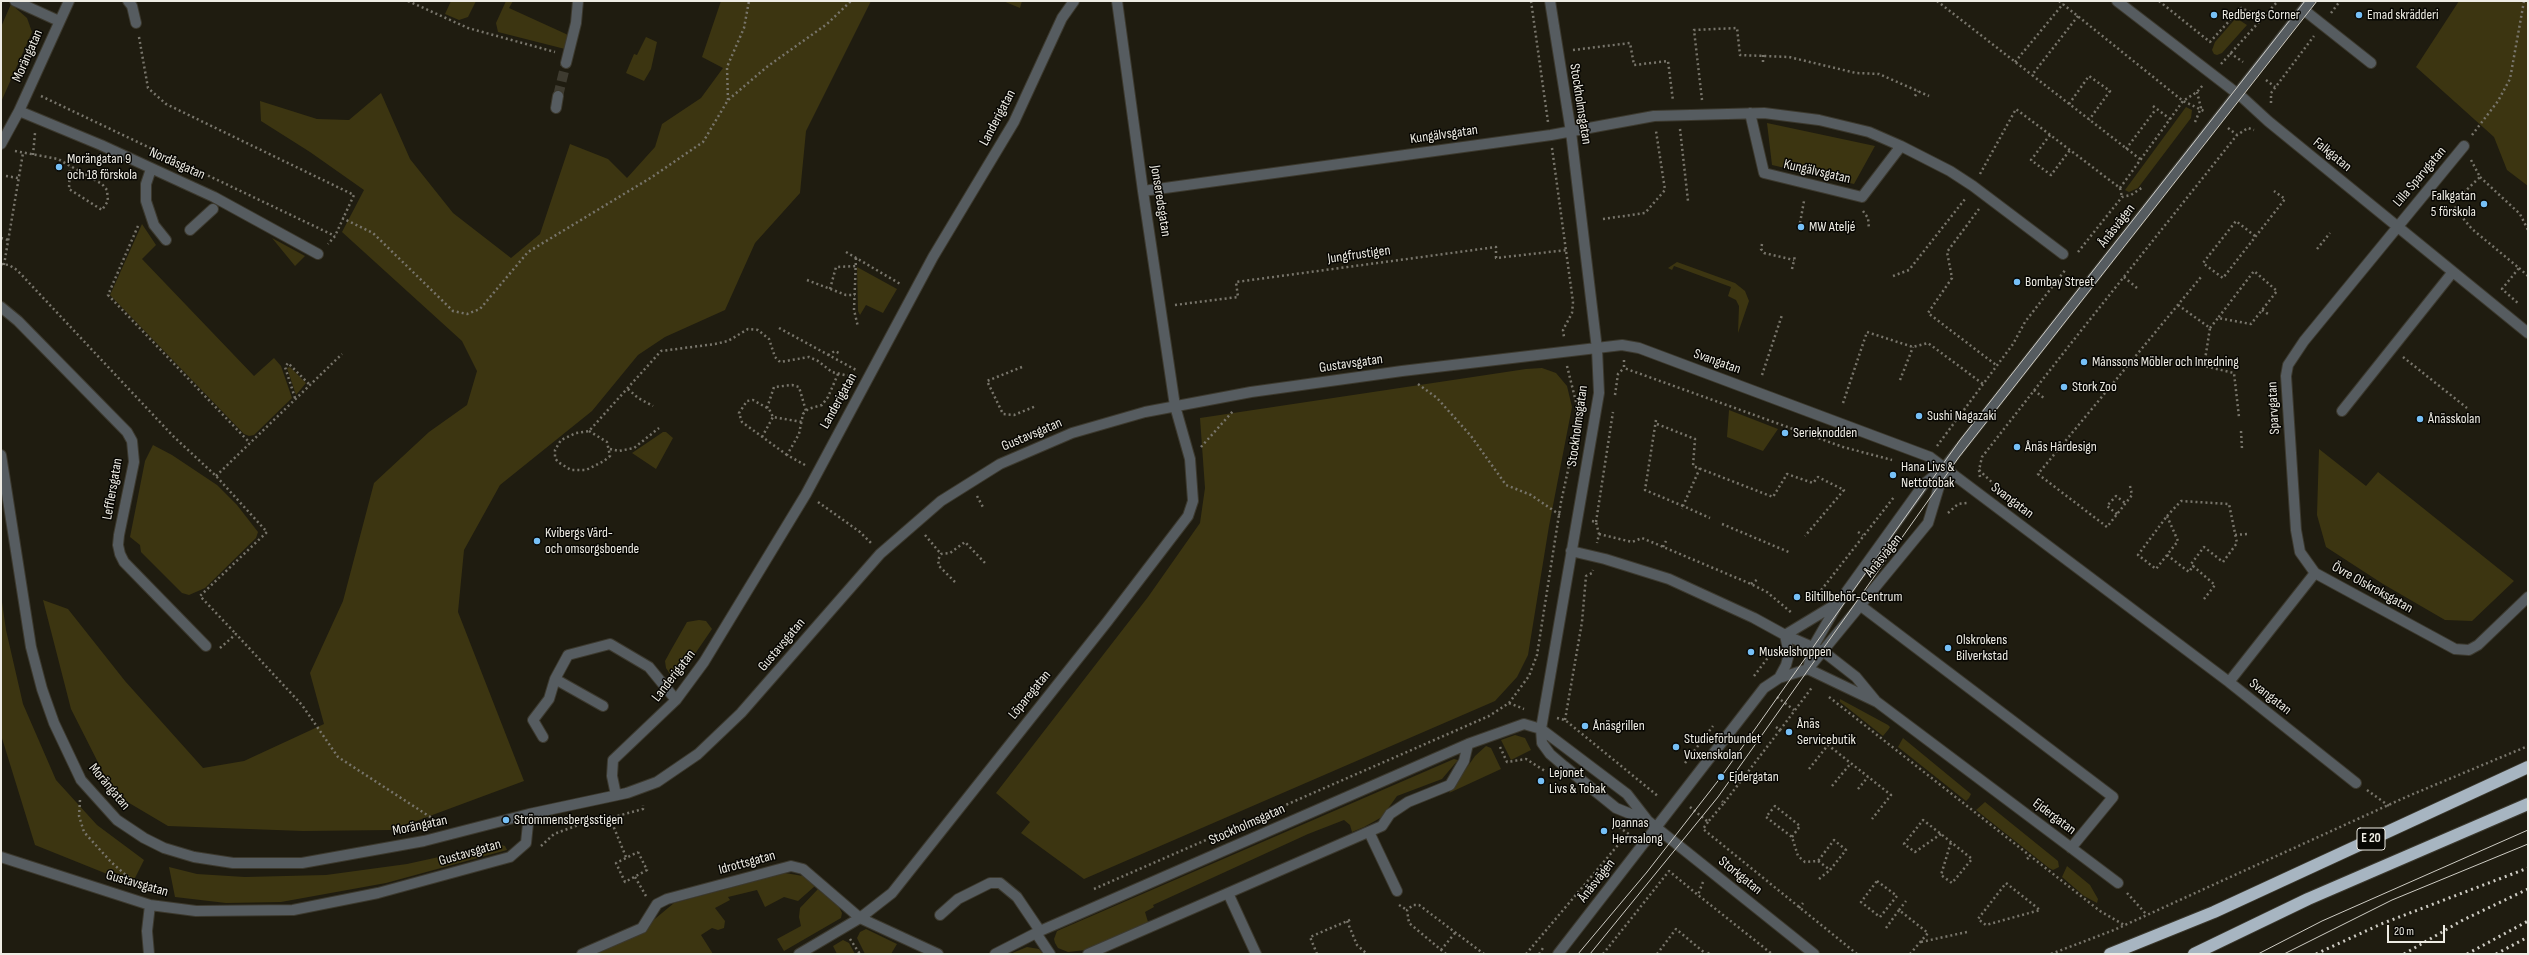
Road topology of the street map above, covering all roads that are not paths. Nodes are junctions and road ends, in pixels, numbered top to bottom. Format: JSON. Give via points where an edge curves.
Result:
{"nodes":[{"id":1,"x":15,"y":1,"type":"edge"},
{"id":2,"x":68,"y":1,"type":"edge"},
{"id":3,"x":128,"y":1,"type":"edge"},
{"id":4,"x":578,"y":1,"type":"edge"},
{"id":5,"x":1074,"y":1,"type":"edge"},
{"id":6,"x":1117,"y":1,"type":"edge"},
{"id":7,"x":1550,"y":1,"type":"edge"},
{"id":8,"x":2117,"y":1,"type":"edge"},
{"id":9,"x":2310,"y":1,"type":"edge"},
{"id":10,"x":2304,"y":10,"type":"junction"},
{"id":11,"x":59,"y":22,"type":"junction"},
{"id":12,"x":136,"y":23,"type":"road end"},
{"id":13,"x":566,"y":63,"type":"tunnel mouth"},
{"id":14,"x":2371,"y":63,"type":"dead end"},
{"id":15,"x":2239,"y":95,"type":"junction"},
{"id":16,"x":558,"y":96,"type":"tunnel mouth"},
{"id":17,"x":556,"y":108,"type":"dead end"},
{"id":18,"x":19,"y":111,"type":"junction"},
{"id":19,"x":1750,"y":113,"type":"junction"},
{"id":20,"x":1571,"y":132,"type":"junction"},
{"id":21,"x":1,"y":144,"type":"edge"},
{"id":22,"x":1901,"y":146,"type":"junction"},
{"id":23,"x":2463,"y":147,"type":"road end"},
{"id":24,"x":151,"y":169,"type":"junction"},
{"id":25,"x":1143,"y":191,"type":"junction"},
{"id":26,"x":213,"y":210,"type":"dead end"},
{"id":27,"x":2397,"y":227,"type":"junction"},
{"id":28,"x":190,"y":230,"type":"dead end"},
{"id":29,"x":166,"y":240,"type":"dead end"},
{"id":30,"x":318,"y":254,"type":"road end"},
{"id":31,"x":2063,"y":254,"type":"dead end"},
{"id":32,"x":2452,"y":273,"type":"junction"},
{"id":33,"x":1,"y":307,"type":"edge"},
{"id":34,"x":2528,"y":333,"type":"edge"},
{"id":35,"x":1597,"y":349,"type":"junction"},
{"id":36,"x":1176,"y":406,"type":"junction"},
{"id":37,"x":2342,"y":411,"type":"dead end"},
{"id":38,"x":1,"y":455,"type":"edge"},
{"id":39,"x":1945,"y":468,"type":"junction"},
{"id":40,"x":1571,"y":551,"type":"junction"},
{"id":41,"x":2315,"y":573,"type":"junction"},
{"id":42,"x":2528,"y":597,"type":"edge"},
{"id":43,"x":1839,"y":602,"type":"junction"},
{"id":44,"x":1861,"y":606,"type":"junction"},
{"id":45,"x":1785,"y":635,"type":"junction"},
{"id":46,"x":206,"y":646,"type":"dead end"},
{"id":47,"x":1813,"y":647,"type":"junction"},
{"id":48,"x":1824,"y":652,"type":"junction"},
{"id":49,"x":1808,"y":669,"type":"junction"},
{"id":50,"x":1779,"y":678,"type":"junction"},
{"id":51,"x":555,"y":679,"type":"junction"},
{"id":52,"x":2229,"y":682,"type":"junction"},
{"id":53,"x":676,"y":700,"type":"junction"},
{"id":54,"x":1876,"y":702,"type":"junction"},
{"id":55,"x":602,"y":706,"type":"dead end"},
{"id":56,"x":1541,"y":729,"type":"junction"},
{"id":57,"x":543,"y":737,"type":"dead end"},
{"id":58,"x":1468,"y":744,"type":"junction"},
{"id":59,"x":2528,"y":767,"type":"edge"},
{"id":60,"x":2356,"y":783,"type":"road end"},
{"id":61,"x":616,"y":795,"type":"junction"},
{"id":62,"x":2528,"y":804,"type":"edge"},
{"id":63,"x":529,"y":814,"type":"junction"},
{"id":64,"x":1645,"y":819,"type":"junction"},
{"id":65,"x":1657,"y":827,"type":"junction"},
{"id":66,"x":1369,"y":832,"type":"junction"},
{"id":67,"x":2071,"y":848,"type":"junction"},
{"id":68,"x":1,"y":857,"type":"edge"},
{"id":69,"x":2118,"y":883,"type":"road end"},
{"id":70,"x":1397,"y":891,"type":"dead end"},
{"id":71,"x":1228,"y":893,"type":"junction"},
{"id":72,"x":150,"y":905,"type":"junction"},
{"id":73,"x":940,"y":915,"type":"dead end"},
{"id":74,"x":860,"y":918,"type":"junction"},
{"id":75,"x":1038,"y":932,"type":"junction"},
{"id":76,"x":149,"y":954,"type":"edge"},
{"id":77,"x":582,"y":954,"type":"edge"},
{"id":78,"x":799,"y":954,"type":"edge"},
{"id":79,"x":938,"y":954,"type":"edge"},
{"id":80,"x":995,"y":954,"type":"edge"},
{"id":81,"x":1050,"y":954,"type":"edge"},
{"id":82,"x":1088,"y":954,"type":"edge"},
{"id":83,"x":1256,"y":954,"type":"edge"},
{"id":84,"x":1558,"y":954,"type":"edge"},
{"id":85,"x":1814,"y":954,"type":"edge"},
{"id":86,"x":2110,"y":954,"type":"edge"},
{"id":87,"x":2194,"y":954,"type":"edge"}],
"edges":[{"from":1,"to":11,"type":"street"},
{"from":2,"to":11,"type":"street","name":"Morängatan"},
{"from":3,"to":12,"type":"street","via":[[132,6]]},
{"from":4,"to":13,"type":"street","via":[[576,23]]},
{"from":5,"to":53,"type":"street","name":"Landerigatan","via":[[1062,18],[1014,122],[933,257],[806,494],[704,662]]},
{"from":6,"to":25,"type":"street","name":"Jonseredsgatan"},
{"from":7,"to":20,"type":"street","name":"Stockholmsgatan"},
{"from":8,"to":15,"type":"street","name":"Falkgatan"},
{"from":9,"to":10,"type":"street","name":"Ånäsvägen"},
{"from":10,"to":14,"type":"street"},
{"from":10,"to":15,"type":"street","name":"Ånäsvägen"},
{"from":11,"to":18,"type":"street","name":"Morängatan"},
{"from":15,"to":27,"type":"street","name":"Falkgatan"},
{"from":15,"to":39,"type":"street","name":"Ånäsvägen"},
{"from":16,"to":17,"type":"street"},
{"from":18,"to":21,"type":"street","name":"Morängatan"},
{"from":18,"to":24,"type":"street","name":"Nordåsgatan","via":[[102,145]]},
{"from":19,"to":20,"type":"street","name":"Kungälvsgatan","via":[[1654,116]]},
{"from":19,"to":22,"type":"street","name":"Kungälvsgatan","via":[[1820,120],[1869,132]]},
{"from":19,"to":22,"type":"street","name":"Kungälvsgatan","via":[[1764,173],[1862,197]]},
{"from":20,"to":25,"type":"street","name":"Kungälvsgatan"},
{"from":20,"to":35,"type":"street","name":"Stockholmsgatan"},
{"from":22,"to":31,"type":"street","name":"Kungälvsgatan","via":[[1950,171],[1971,190]]},
{"from":23,"to":27,"type":"street","name":"Lilla Sparvgatan"},
{"from":24,"to":29,"type":"street","via":[[146,184],[146,201],[154,225]]},
{"from":24,"to":30,"type":"street","name":"Nordåsgatan","via":[[214,197]]},
{"from":25,"to":36,"type":"street","name":"Jonseredsgatan"},
{"from":26,"to":28,"type":"street"},
{"from":27,"to":32,"type":"street","name":"Falkgatan"},
{"from":27,"to":41,"type":"street","name":"Sparvgatan","via":[[2304,341],[2288,365],[2286,376],[2296,530],[2300,552]]},
{"from":32,"to":34,"type":"street","name":"Falkgatan"},
{"from":32,"to":37,"type":"street"},
{"from":33,"to":46,"type":"street","name":"Lefflersgatan","via":[[18,321],[127,432],[132,441],[134,462],[119,535],[120,554],[124,562]]},
{"from":35,"to":36,"type":"street","name":"Gustavsgatan","via":[[1402,371],[1251,392]]},
{"from":35,"to":39,"type":"street","name":"Svangatan","via":[[1622,346],[1639,348],[1930,457]]},
{"from":35,"to":40,"type":"street","name":"Stockholmsgatan","via":[[1599,393]]},
{"from":36,"to":61,"type":"street","name":"Gustavsgatan","via":[[1072,433],[1032,449],[1000,464],[940,501],[880,554],[741,713],[698,754],[657,782],[639,790]]},
{"from":36,"to":74,"type":"street","name":"Löparegatan","via":[[1190,459],[1193,501],[1182,526],[892,893]]},
{"from":38,"to":63,"type":"street","name":"Morängatan","via":[[33,654],[42,689],[54,723],[82,780],[117,820],[164,848],[194,857],[233,863],[302,863],[424,841]]},
{"from":39,"to":43,"type":"street","name":"Ånäsvägen","via":[[1924,484]]},
{"from":39,"to":44,"type":"street","name":"Ånäsvägen","via":[[1928,523]]},
{"from":39,"to":52,"type":"street","name":"Svangatan"},
{"from":40,"to":45,"type":"street","name":"Ejdergatan","via":[[1669,579]]},
{"from":40,"to":56,"type":"street","name":"Stockholmsgatan"},
{"from":41,"to":42,"type":"street","name":"Övre Olskroksgatan","via":[[2455,649],[2469,650],[2478,645]]},
{"from":41,"to":52,"type":"street","name":"Övre Olskroksgatan"},
{"from":43,"to":45,"type":"street","name":"Ånäsvägen"},
{"from":43,"to":47,"type":"street","name":"Ånäsvägen"},
{"from":44,"to":48,"type":"street","name":"Ånäsvägen"},
{"from":44,"to":67,"type":"street","via":[[2113,797]]},
{"from":45,"to":47,"type":"street","name":"Ejdergatan"},
{"from":45,"to":50,"type":"street","name":"Ånäsvägen","via":[[1789,654]]},
{"from":47,"to":48,"type":"street","name":"Ejdergatan"},
{"from":47,"to":49,"type":"street","name":"Ånäsvägen"},
{"from":48,"to":49,"type":"street","name":"Ånäsvägen"},
{"from":48,"to":54,"type":"street","name":"Ejdergatan","via":[[1856,677]]},
{"from":49,"to":50,"type":"street","name":"Ånäsvägen"},
{"from":49,"to":54,"type":"street","name":"Ejdergatan"},
{"from":50,"to":65,"type":"street","name":"Ånäsvägen","via":[[1764,688]]},
{"from":51,"to":53,"type":"street","via":[[568,655],[610,644],[649,667]]},
{"from":51,"to":55,"type":"street"},
{"from":51,"to":57,"type":"street","via":[[549,699],[534,720]]},
{"from":52,"to":60,"type":"street","name":"Svangatan"},
{"from":53,"to":61,"type":"street","name":"Landerigatan","via":[[613,760],[612,776]]},
{"from":54,"to":67,"type":"street","name":"Ejdergatan"},
{"from":56,"to":58,"type":"street","name":"Stockholmsgatan","via":[[1524,724]]},
{"from":56,"to":64,"type":"street","name":"Storkgatan","via":[[1627,794]]},
{"from":56,"to":64,"type":"street","name":"Storkgatan","via":[[1542,743],[1560,762],[1616,808]]},
{"from":58,"to":66,"type":"street","via":[[1464,761],[1450,785],[1408,802],[1390,814],[1382,826]]},
{"from":58,"to":75,"type":"street","name":"Stockholmsgatan"},
{"from":59,"to":86,"type":"highway","number":"E 20","via":[[2214,912]]},
{"from":61,"to":63,"type":"street","name":"Gustavsgatan"},
{"from":62,"to":87,"type":"highway","number":"E 20","via":[[2308,900]]},
{"from":63,"to":72,"type":"street","name":"Gustavsgatan","via":[[526,843],[510,857],[378,892],[293,910],[196,911]]},
{"from":64,"to":65,"type":"street","name":"Storkgatan"},
{"from":65,"to":84,"type":"street","name":"Ånäsvägen"},
{"from":65,"to":85,"type":"street","name":"Storkgatan"},
{"from":66,"to":70,"type":"street"},
{"from":66,"to":71,"type":"street"},
{"from":67,"to":69,"type":"street","name":"Ejdergatan"},
{"from":68,"to":72,"type":"street","name":"Gustavsgatan"},
{"from":71,"to":82,"type":"street"},
{"from":71,"to":83,"type":"street"},
{"from":72,"to":76,"type":"street","via":[[147,931]]},
{"from":73,"to":75,"type":"street","via":[[958,898],[990,883],[1000,883],[1017,897]]},
{"from":74,"to":77,"type":"street","name":"Idrottsgatan","via":[[803,870],[791,866],[667,899],[657,904],[642,928]]},
{"from":74,"to":78,"type":"street","name":"Löparegatan"},
{"from":74,"to":79,"type":"street","name":"Idrottsgatan"},
{"from":75,"to":80,"type":"street","name":"Stockholmsgatan"},
{"from":75,"to":81,"type":"street"}]}
